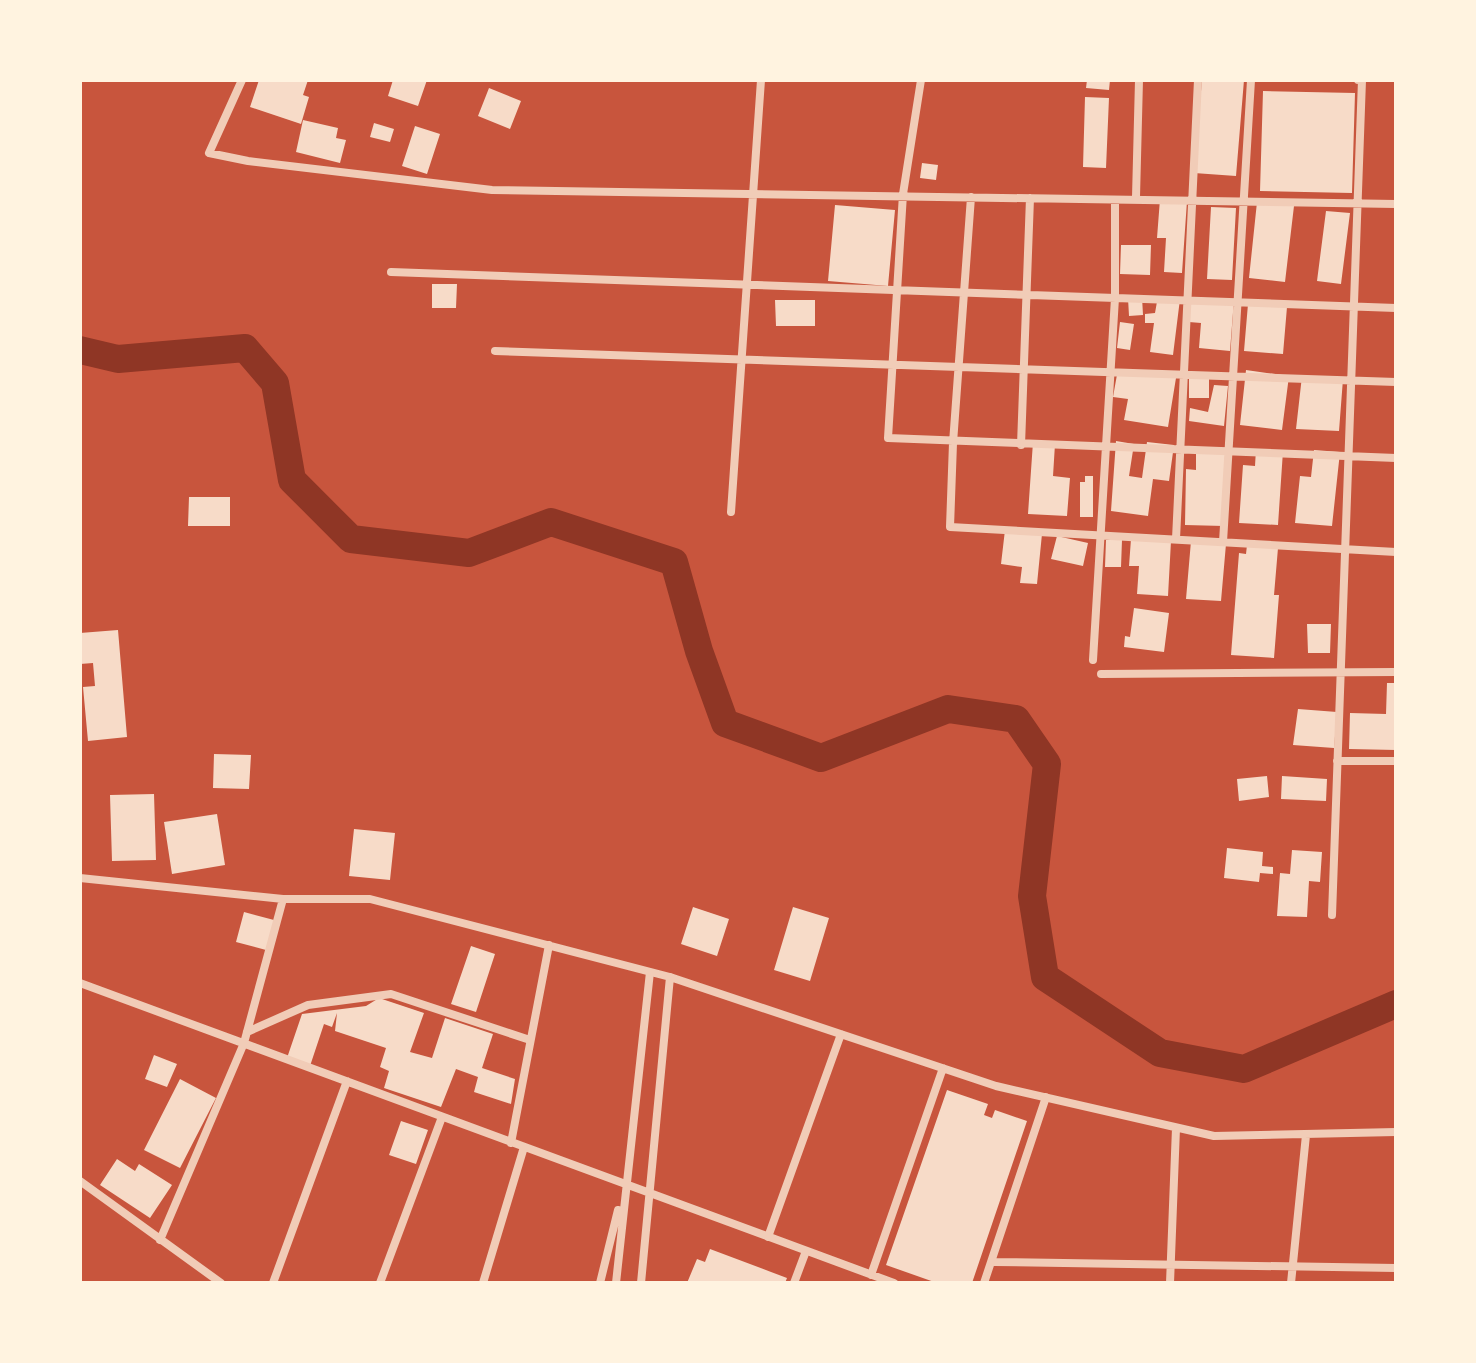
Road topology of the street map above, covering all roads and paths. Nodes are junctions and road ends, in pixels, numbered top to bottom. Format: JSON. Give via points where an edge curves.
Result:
{"nodes":[{"id":1,"x":242,"y":80,"type":"edge"},
{"id":2,"x":761,"y":80,"type":"edge"},
{"id":3,"x":921,"y":80,"type":"edge"},
{"id":4,"x":1139,"y":80,"type":"edge"},
{"id":5,"x":1198,"y":80,"type":"edge"},
{"id":6,"x":1251,"y":80,"type":"edge"},
{"id":7,"x":1358,"y":80,"type":"edge"},
{"id":8,"x":755,"y":194,"type":"junction"},
{"id":9,"x":903,"y":194,"type":"junction"},
{"id":10,"x":971,"y":197,"type":"junction"},
{"id":11,"x":1136,"y":197,"type":"junction"},
{"id":12,"x":1030,"y":198,"type":"junction"},
{"id":13,"x":1115,"y":200,"type":"junction"},
{"id":14,"x":1193,"y":200,"type":"junction"},
{"id":15,"x":1244,"y":201,"type":"junction"},
{"id":16,"x":1357,"y":202,"type":"junction"},
{"id":17,"x":1396,"y":204,"type":"edge"},
{"id":18,"x":391,"y":272,"type":"dead end"},
{"id":19,"x":748,"y":285,"type":"junction"},
{"id":20,"x":898,"y":290,"type":"junction"},
{"id":21,"x":964,"y":293,"type":"junction"},
{"id":22,"x":1029,"y":295,"type":"junction"},
{"id":23,"x":1115,"y":298,"type":"junction"},
{"id":24,"x":1187,"y":300,"type":"junction"},
{"id":25,"x":1240,"y":302,"type":"junction"},
{"id":26,"x":1353,"y":306,"type":"junction"},
{"id":27,"x":1396,"y":308,"type":"edge"},
{"id":28,"x":495,"y":351,"type":"dead end"},
{"id":29,"x":743,"y":360,"type":"junction"},
{"id":30,"x":894,"y":364,"type":"junction"},
{"id":31,"x":959,"y":367,"type":"junction"},
{"id":32,"x":1025,"y":369,"type":"junction"},
{"id":33,"x":1110,"y":372,"type":"junction"},
{"id":34,"x":1184,"y":375,"type":"junction"},
{"id":35,"x":1233,"y":377,"type":"junction"},
{"id":36,"x":1351,"y":380,"type":"junction"},
{"id":37,"x":1396,"y":382,"type":"edge"},
{"id":38,"x":953,"y":443,"type":"junction"},
{"id":39,"x":1021,"y":445,"type":"junction"},
{"id":40,"x":1107,"y":448,"type":"junction"},
{"id":41,"x":1181,"y":450,"type":"junction"},
{"id":42,"x":1228,"y":452,"type":"junction"},
{"id":43,"x":1348,"y":456,"type":"junction"},
{"id":44,"x":1396,"y":458,"type":"edge"},
{"id":45,"x":731,"y":512,"type":"dead end"},
{"id":46,"x":1103,"y":535,"type":"junction"},
{"id":47,"x":1176,"y":539,"type":"junction"},
{"id":48,"x":1223,"y":542,"type":"junction"},
{"id":49,"x":1345,"y":549,"type":"junction"},
{"id":50,"x":1396,"y":552,"type":"edge"},
{"id":51,"x":1093,"y":660,"type":"dead end"},
{"id":52,"x":1340,"y":672,"type":"junction"},
{"id":53,"x":1396,"y":672,"type":"edge"},
{"id":54,"x":1101,"y":674,"type":"dead end"},
{"id":55,"x":1337,"y":761,"type":"junction"},
{"id":56,"x":1396,"y":761,"type":"edge"},
{"id":57,"x":80,"y":878,"type":"edge"},
{"id":58,"x":283,"y":899,"type":"junction"},
{"id":59,"x":1332,"y":915,"type":"dead end"},
{"id":60,"x":549,"y":945,"type":"junction"},
{"id":61,"x":650,"y":972,"type":"junction"},
{"id":62,"x":670,"y":977,"type":"junction"},
{"id":63,"x":80,"y":983,"type":"edge"},
{"id":64,"x":247,"y":1032,"type":"junction"},
{"id":65,"x":841,"y":1034,"type":"junction"},
{"id":66,"x":530,"y":1040,"type":"junction"},
{"id":67,"x":244,"y":1043,"type":"junction"},
{"id":68,"x":943,"y":1068,"type":"junction"},
{"id":69,"x":347,"y":1081,"type":"junction"},
{"id":70,"x":1046,"y":1097,"type":"junction"},
{"id":71,"x":442,"y":1117,"type":"junction"},
{"id":72,"x":1176,"y":1128,"type":"junction"},
{"id":73,"x":1394,"y":1134,"type":"edge"},
{"id":74,"x":1306,"y":1135,"type":"junction"},
{"id":75,"x":511,"y":1143,"type":"junction"},
{"id":76,"x":524,"y":1147,"type":"junction"},
{"id":77,"x":80,"y":1181,"type":"edge"},
{"id":78,"x":624,"y":1185,"type":"junction"},
{"id":79,"x":652,"y":1195,"type":"junction"},
{"id":80,"x":768,"y":1237,"type":"junction"},
{"id":81,"x":160,"y":1240,"type":"junction"},
{"id":82,"x":806,"y":1251,"type":"junction"},
{"id":83,"x":994,"y":1262,"type":"junction"},
{"id":84,"x":1172,"y":1262,"type":"junction"},
{"id":85,"x":1292,"y":1267,"type":"junction"},
{"id":86,"x":1396,"y":1268,"type":"edge"},
{"id":87,"x":871,"y":1275,"type":"junction"},
{"id":88,"x":221,"y":1283,"type":"edge"},
{"id":89,"x":273,"y":1283,"type":"edge"},
{"id":90,"x":380,"y":1283,"type":"edge"},
{"id":91,"x":483,"y":1283,"type":"edge"},
{"id":92,"x":600,"y":1283,"type":"edge"},
{"id":93,"x":616,"y":1283,"type":"edge"},
{"id":94,"x":641,"y":1283,"type":"edge"},
{"id":95,"x":794,"y":1283,"type":"edge"},
{"id":96,"x":894,"y":1283,"type":"edge"},
{"id":97,"x":984,"y":1283,"type":"edge"},
{"id":98,"x":1170,"y":1283,"type":"edge"},
{"id":99,"x":1291,"y":1283,"type":"edge"}],
"edges":[{"from":1,"to":8,"type":"street","via":[[209,153],[492,190]]},
{"from":2,"to":8,"type":"street"},
{"from":3,"to":9,"type":"street"},
{"from":4,"to":11,"type":"street"},
{"from":5,"to":14,"type":"street"},
{"from":6,"to":15,"type":"street"},
{"from":7,"to":16,"type":"street"},
{"from":8,"to":9,"type":"street"},
{"from":8,"to":19,"type":"street"},
{"from":9,"to":10,"type":"street"},
{"from":9,"to":20,"type":"street"},
{"from":10,"to":12,"type":"street"},
{"from":10,"to":21,"type":"street"},
{"from":11,"to":13,"type":"street"},
{"from":11,"to":14,"type":"street"},
{"from":12,"to":13,"type":"street"},
{"from":12,"to":22,"type":"street"},
{"from":13,"to":23,"type":"street"},
{"from":14,"to":15,"type":"street"},
{"from":14,"to":24,"type":"street"},
{"from":15,"to":16,"type":"street"},
{"from":15,"to":25,"type":"street"},
{"from":16,"to":17,"type":"street"},
{"from":16,"to":26,"type":"street"},
{"from":18,"to":19,"type":"street"},
{"from":19,"to":20,"type":"street"},
{"from":19,"to":29,"type":"street"},
{"from":20,"to":21,"type":"street"},
{"from":20,"to":30,"type":"street"},
{"from":21,"to":22,"type":"street"},
{"from":21,"to":31,"type":"street"},
{"from":22,"to":23,"type":"street"},
{"from":22,"to":32,"type":"street"},
{"from":23,"to":24,"type":"street"},
{"from":23,"to":33,"type":"street"},
{"from":24,"to":25,"type":"street"},
{"from":24,"to":34,"type":"street"},
{"from":25,"to":26,"type":"street"},
{"from":25,"to":35,"type":"street"},
{"from":26,"to":27,"type":"street"},
{"from":26,"to":36,"type":"street"},
{"from":28,"to":29,"type":"street"},
{"from":29,"to":30,"type":"street"},
{"from":29,"to":45,"type":"street"},
{"from":30,"to":31,"type":"street"},
{"from":30,"to":38,"type":"street","via":[[888,438]]},
{"from":31,"to":32,"type":"street"},
{"from":31,"to":38,"type":"street"},
{"from":32,"to":33,"type":"street"},
{"from":32,"to":39,"type":"street"},
{"from":33,"to":34,"type":"street"},
{"from":33,"to":40,"type":"street"},
{"from":34,"to":35,"type":"street"},
{"from":34,"to":41,"type":"street"},
{"from":35,"to":36,"type":"street"},
{"from":35,"to":42,"type":"street"},
{"from":36,"to":37,"type":"street"},
{"from":36,"to":43,"type":"street"},
{"from":38,"to":39,"type":"street"},
{"from":38,"to":46,"type":"street","via":[[950,527]]},
{"from":39,"to":40,"type":"street"},
{"from":40,"to":41,"type":"street"},
{"from":40,"to":46,"type":"street"},
{"from":41,"to":42,"type":"street"},
{"from":41,"to":47,"type":"street"},
{"from":42,"to":43,"type":"street"},
{"from":42,"to":48,"type":"street"},
{"from":43,"to":44,"type":"street"},
{"from":43,"to":49,"type":"street"},
{"from":46,"to":47,"type":"street"},
{"from":46,"to":51,"type":"street"},
{"from":47,"to":48,"type":"street"},
{"from":48,"to":49,"type":"street"},
{"from":49,"to":50,"type":"street"},
{"from":49,"to":52,"type":"street"},
{"from":52,"to":53,"type":"street"},
{"from":52,"to":54,"type":"street"},
{"from":52,"to":55,"type":"street"},
{"from":55,"to":56,"type":"street"},
{"from":55,"to":59,"type":"street"},
{"from":57,"to":58,"type":"street"},
{"from":58,"to":60,"type":"street","via":[[370,899]]},
{"from":58,"to":64,"type":"street"},
{"from":60,"to":61,"type":"street"},
{"from":60,"to":66,"type":"street"},
{"from":61,"to":62,"type":"street"},
{"from":61,"to":78,"type":"street"},
{"from":62,"to":65,"type":"street"},
{"from":62,"to":79,"type":"street"},
{"from":63,"to":67,"type":"street"},
{"from":64,"to":66,"type":"street","via":[[308,1005],[391,994]]},
{"from":64,"to":67,"type":"street"},
{"from":65,"to":68,"type":"street"},
{"from":65,"to":80,"type":"street"},
{"from":66,"to":75,"type":"street"},
{"from":67,"to":69,"type":"street"},
{"from":67,"to":81,"type":"street"},
{"from":68,"to":70,"type":"street"},
{"from":68,"to":87,"type":"street"},
{"from":69,"to":71,"type":"street"},
{"from":69,"to":89,"type":"street"},
{"from":70,"to":72,"type":"street"},
{"from":70,"to":83,"type":"street"},
{"from":71,"to":75,"type":"street"},
{"from":71,"to":90,"type":"street"},
{"from":72,"to":74,"type":"street","via":[[1214,1136]]},
{"from":72,"to":84,"type":"street"},
{"from":73,"to":74,"type":"street"},
{"from":74,"to":85,"type":"street"},
{"from":75,"to":76,"type":"street"},
{"from":76,"to":78,"type":"street"},
{"from":76,"to":91,"type":"street"},
{"from":77,"to":81,"type":"street"},
{"from":78,"to":79,"type":"street"},
{"from":78,"to":92,"type":"street"},
{"from":78,"to":93,"type":"street"},
{"from":79,"to":80,"type":"street"},
{"from":79,"to":94,"type":"street"},
{"from":80,"to":82,"type":"street"},
{"from":81,"to":88,"type":"street"},
{"from":82,"to":87,"type":"street"},
{"from":82,"to":95,"type":"street"},
{"from":83,"to":84,"type":"street"},
{"from":83,"to":97,"type":"street"},
{"from":84,"to":85,"type":"street"},
{"from":84,"to":98,"type":"street"},
{"from":85,"to":86,"type":"street"},
{"from":85,"to":99,"type":"street"},
{"from":87,"to":96,"type":"street"}]}
